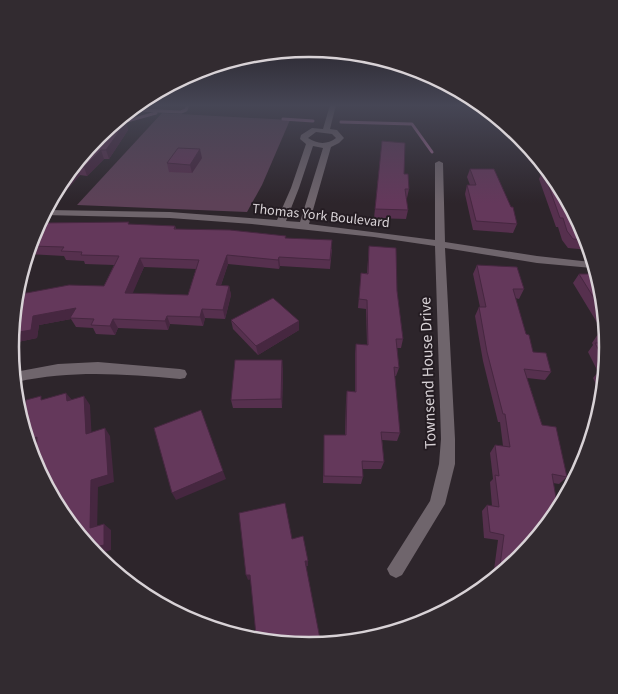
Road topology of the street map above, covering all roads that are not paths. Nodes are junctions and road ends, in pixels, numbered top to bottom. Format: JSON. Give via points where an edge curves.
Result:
{"nodes":[{"id":1,"x":304,"y":137,"type":"edge"},
{"id":2,"x":340,"y":137,"type":"edge"},
{"id":3,"x":310,"y":143,"type":"junction"},
{"id":4,"x":328,"y":145,"type":"junction"},
{"id":5,"x":439,"y":163,"type":"dead end"},
{"id":6,"x":52,"y":213,"type":"edge"},
{"id":7,"x":280,"y":223,"type":"junction"},
{"id":8,"x":304,"y":226,"type":"junction"},
{"id":9,"x":440,"y":244,"type":"junction"},
{"id":10,"x":587,"y":265,"type":"edge"},
{"id":11,"x":180,"y":374,"type":"dead end"},
{"id":12,"x":20,"y":376,"type":"edge"},
{"id":13,"x":396,"y":569,"type":"dead end"}],
"edges":[{"from":1,"to":3,"type":"street"},
{"from":2,"to":4,"type":"street"},
{"from":3,"to":4,"type":"street"},
{"from":3,"to":7,"type":"street"},
{"from":4,"to":8,"type":"street"},
{"from":5,"to":9,"type":"street","name":"Townsend House Drive"},
{"from":6,"to":7,"type":"street","name":"Thomas York Boulevard","via":[[190,216]]},
{"from":7,"to":8,"type":"street","name":"Thomas York Boulevard"},
{"from":8,"to":9,"type":"street","name":"Thomas York Boulevard"},
{"from":9,"to":10,"type":"street","name":"Thomas York Boulevard"},
{"from":9,"to":13,"type":"street","name":"Townsend House Drive","via":[[447,464],[437,504]]},
{"from":11,"to":12,"type":"street","via":[[90,366]]}]}
